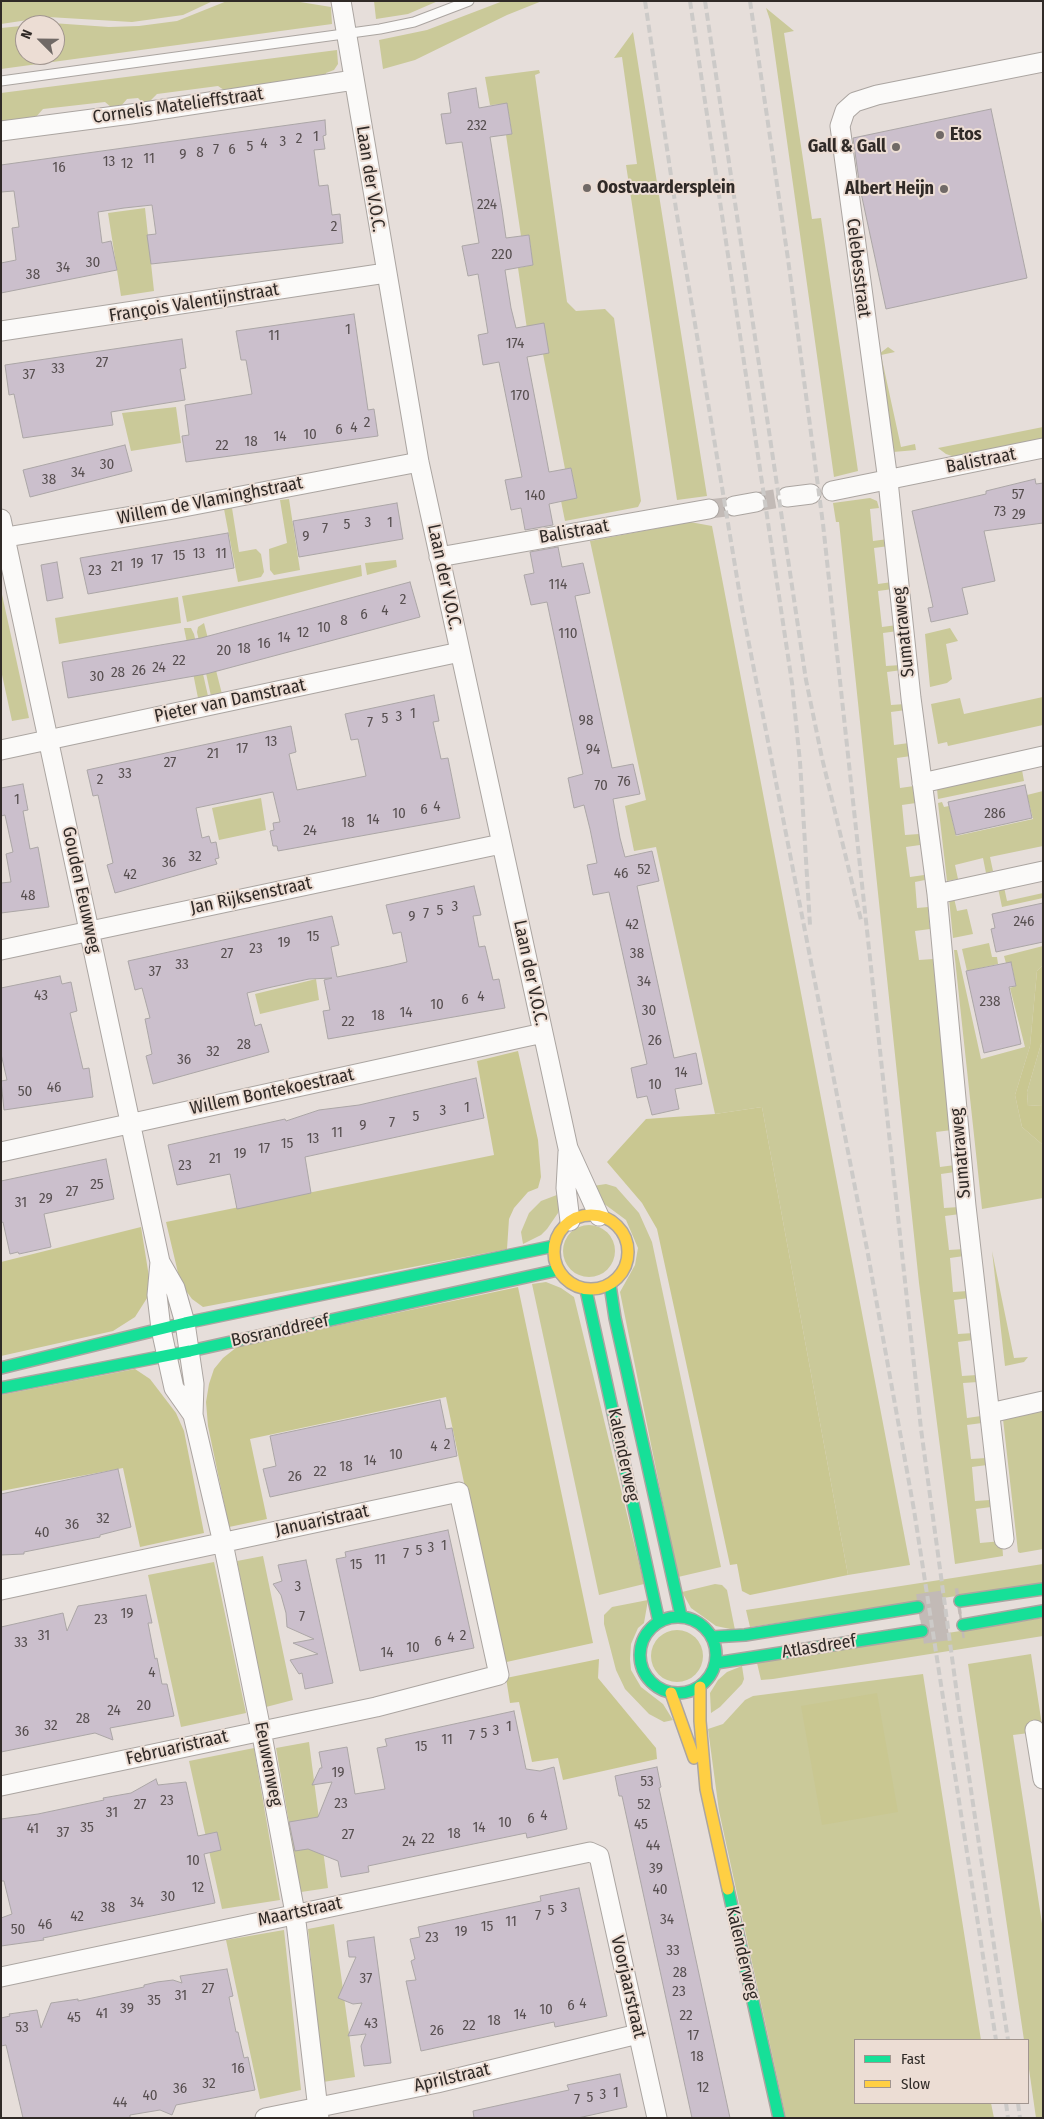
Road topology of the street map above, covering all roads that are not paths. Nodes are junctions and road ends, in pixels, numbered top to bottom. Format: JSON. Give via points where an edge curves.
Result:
{"nodes":[{"id":1,"x":341,"y":1,"type":"edge"},
{"id":2,"x":469,"y":1,"type":"edge"},
{"id":3,"x":346,"y":34,"type":"junction"},
{"id":4,"x":1043,"y":62,"type":"edge"},
{"id":5,"x":354,"y":80,"type":"junction"},
{"id":6,"x":1,"y":81,"type":"edge"},
{"id":7,"x":1,"y":130,"type":"edge"},
{"id":8,"x":386,"y":273,"type":"junction"},
{"id":9,"x":1,"y":331,"type":"edge"},
{"id":10,"x":1043,"y":448,"type":"edge"},
{"id":11,"x":419,"y":462,"type":"junction"},
{"id":12,"x":888,"y":481,"type":"junction"},
{"id":13,"x":832,"y":491,"type":"dead end"},
{"id":14,"x":811,"y":494,"type":"dead end"},
{"id":15,"x":787,"y":498,"type":"tunnel mouth"},
{"id":16,"x":756,"y":502,"type":"tunnel mouth"},
{"id":17,"x":734,"y":506,"type":"tunnel mouth"},
{"id":18,"x":709,"y":509,"type":"tunnel mouth"},
{"id":19,"x":1,"y":519,"type":"edge"},
{"id":20,"x":3,"y":538,"type":"edge"},
{"id":21,"x":439,"y":557,"type":"junction"},
{"id":22,"x":460,"y":652,"type":"junction"},
{"id":23,"x":50,"y":740,"type":"junction"},
{"id":24,"x":1,"y":750,"type":"edge"},
{"id":25,"x":1043,"y":756,"type":"edge"},
{"id":26,"x":922,"y":783,"type":"junction"},
{"id":27,"x":502,"y":844,"type":"junction"},
{"id":28,"x":1043,"y":871,"type":"edge"},
{"id":29,"x":937,"y":894,"type":"junction"},
{"id":30,"x":89,"y":930,"type":"junction"},
{"id":31,"x":1,"y":950,"type":"edge"},
{"id":32,"x":543,"y":1033,"type":"junction"},
{"id":33,"x":130,"y":1123,"type":"junction"},
{"id":34,"x":568,"y":1148,"type":"junction"},
{"id":35,"x":1,"y":1152,"type":"edge"},
{"id":36,"x":599,"y":1216,"type":"junction"},
{"id":37,"x":570,"y":1221,"type":"junction"},
{"id":38,"x":554,"y":1246,"type":"junction"},
{"id":39,"x":160,"y":1262,"type":"junction"},
{"id":40,"x":558,"y":1270,"type":"junction"},
{"id":41,"x":610,"y":1285,"type":"junction"},
{"id":42,"x":586,"y":1290,"type":"junction"},
{"id":43,"x":185,"y":1323,"type":"junction"},
{"id":44,"x":161,"y":1329,"type":"junction"},
{"id":45,"x":190,"y":1351,"type":"junction"},
{"id":46,"x":168,"y":1355,"type":"junction"},
{"id":47,"x":1,"y":1368,"type":"edge"},
{"id":48,"x":1,"y":1388,"type":"edge"},
{"id":49,"x":1043,"y":1401,"type":"edge"},
{"id":50,"x":990,"y":1412,"type":"junction"},
{"id":51,"x":193,"y":1415,"type":"junction"},
{"id":52,"x":1004,"y":1539,"type":"dead end"},
{"id":53,"x":223,"y":1543,"type":"junction"},
{"id":54,"x":1043,"y":1589,"type":"edge"},
{"id":55,"x":1,"y":1590,"type":"edge"},
{"id":56,"x":960,"y":1601,"type":"tunnel mouth"},
{"id":57,"x":918,"y":1607,"type":"tunnel mouth"},
{"id":58,"x":1043,"y":1611,"type":"edge"},
{"id":59,"x":681,"y":1616,"type":"junction"},
{"id":60,"x":658,"y":1622,"type":"junction"},
{"id":61,"x":963,"y":1625,"type":"tunnel mouth"},
{"id":62,"x":922,"y":1631,"type":"tunnel mouth"},
{"id":63,"x":712,"y":1637,"type":"junction"},
{"id":64,"x":716,"y":1664,"type":"junction"},
{"id":65,"x":499,"y":1675,"type":"joint"},
{"id":66,"x":700,"y":1687,"type":"junction"},
{"id":67,"x":671,"y":1694,"type":"junction"},
{"id":68,"x":261,"y":1730,"type":"junction"},
{"id":69,"x":1035,"y":1730,"type":"dead end"},
{"id":70,"x":1043,"y":1779,"type":"edge"},
{"id":71,"x":1,"y":1786,"type":"edge"},
{"id":72,"x":706,"y":1789,"type":"junction"},
{"id":73,"x":599,"y":1856,"type":"joint"},
{"id":74,"x":295,"y":1913,"type":"junction"},
{"id":75,"x":1,"y":1978,"type":"edge"},
{"id":76,"x":638,"y":2034,"type":"junction"},
{"id":77,"x":318,"y":2112,"type":"edge"},
{"id":78,"x":265,"y":2118,"type":"edge"},
{"id":79,"x":657,"y":2118,"type":"edge"},
{"id":80,"x":779,"y":2118,"type":"edge"}],
"edges":[{"from":1,"to":3,"type":"street","name":"Laan der V.O.C."},
{"from":2,"to":3,"type":"lane","via":[[414,22]]},
{"from":3,"to":5,"type":"street","name":"Laan der V.O.C."},
{"from":3,"to":6,"type":"lane"},
{"from":4,"to":12,"type":"street","name":"Celebesstraat","via":[[877,94],[855,102],[845,111],[840,126]]},
{"from":5,"to":7,"type":"street","name":"Cornelis Matelieffstraat","via":[[132,114]]},
{"from":5,"to":8,"type":"street","name":"Laan der V.O.C."},
{"from":8,"to":9,"type":"street","name":"François Valentijnstraat"},
{"from":8,"to":11,"type":"street","name":"Laan der V.O.C."},
{"from":10,"to":12,"type":"street","name":"Balistraat"},
{"from":11,"to":20,"type":"street","name":"Willem de Vlaminghstraat"},
{"from":11,"to":21,"type":"street","name":"Laan der V.O.C."},
{"from":12,"to":13,"type":"street","name":"Balistraat"},
{"from":12,"to":26,"type":"street","name":"Sumatraweg"},
{"from":14,"to":15,"type":"street"},
{"from":16,"to":17,"type":"street"},
{"from":18,"to":21,"type":"street","name":"Balistraat"},
{"from":19,"to":20,"type":"street","name":"Gouden Eeuwweg"},
{"from":20,"to":23,"type":"street","name":"Gouden Eeuwweg"},
{"from":21,"to":22,"type":"street","name":"Laan der V.O.C."},
{"from":22,"to":23,"type":"street","name":"Pieter van Damstraat"},
{"from":22,"to":27,"type":"street","name":"Laan der V.O.C."},
{"from":23,"to":24,"type":"street","name":"Pieter van Damstraat"},
{"from":23,"to":30,"type":"street","name":"Gouden Eeuwweg"},
{"from":25,"to":26,"type":"street"},
{"from":26,"to":29,"type":"street","name":"Sumatraweg"},
{"from":27,"to":30,"type":"street","name":"Jan Rijksenstraat"},
{"from":27,"to":32,"type":"street","name":"Laan der V.O.C."},
{"from":28,"to":29,"type":"street"},
{"from":29,"to":50,"type":"street","name":"Sumatraweg","via":[[966,1206]]},
{"from":30,"to":31,"type":"street","name":"Jan Rijksenstraat"},
{"from":30,"to":33,"type":"street","name":"Gouden Eeuwweg"},
{"from":32,"to":33,"type":"street","name":"Willem Bontekoestraat"},
{"from":32,"to":34,"type":"street","name":"Laan der V.O.C."},
{"from":33,"to":35,"type":"street","name":"Willem Bontekoestraat"},
{"from":33,"to":39,"type":"street","name":"Gouden Eeuwweg"},
{"from":34,"to":36,"type":"street","name":"Laan der V.O.C."},
{"from":34,"to":37,"type":"street","name":"Laan der V.O.C.","via":[[566,1188]]},
{"from":36,"to":37,"type":"main road","via":[[582,1216]]},
{"from":36,"to":41,"type":"main road","via":[[615,1223],[625,1235],[629,1252],[623,1271]]},
{"from":37,"to":38,"type":"main road","via":[[558,1234]]},
{"from":38,"to":40,"type":"main road"},
{"from":38,"to":43,"type":"main road","name":"Bosranddreef"},
{"from":39,"to":43,"type":"street","name":"Gouden Eeuwweg","via":[[175,1288]]},
{"from":39,"to":44,"type":"street","name":"Gouden Eeuwweg","via":[[156,1295]]},
{"from":40,"to":42,"type":"main road","via":[[577,1288]]},
{"from":40,"to":45,"type":"main road","name":"Bosranddreef"},
{"from":41,"to":42,"type":"main road"},
{"from":41,"to":59,"type":"main road","name":"Kalenderweg"},
{"from":42,"to":60,"type":"main road","name":"Kalenderweg"},
{"from":43,"to":44,"type":"main road","name":"Bosranddreef"},
{"from":43,"to":45,"type":"street","name":"Gouden Eeuwweg"},
{"from":44,"to":46,"type":"street","name":"Eeuwenweg"},
{"from":44,"to":47,"type":"main road","name":"Bosranddreef"},
{"from":45,"to":46,"type":"main road","name":"Bosranddreef"},
{"from":45,"to":51,"type":"street","name":"Eeuwenweg"},
{"from":46,"to":48,"type":"main road","name":"Bosranddreef"},
{"from":46,"to":51,"type":"street","name":"Eeuwenweg","via":[[174,1388]]},
{"from":49,"to":50,"type":"street"},
{"from":50,"to":52,"type":"street","name":"Sumatraweg"},
{"from":51,"to":53,"type":"street","name":"Eeuwenweg"},
{"from":53,"to":55,"type":"street","name":"Januaristraat"},
{"from":53,"to":65,"type":"street","name":"Januaristraat","via":[[458,1492]]},
{"from":53,"to":68,"type":"street","name":"Eeuwenweg"},
{"from":54,"to":56,"type":"main road"},
{"from":57,"to":63,"type":"main road","name":"Atlasdreef","via":[[745,1635]]},
{"from":58,"to":61,"type":"main road"},
{"from":59,"to":60,"type":"main road"},
{"from":59,"to":63,"type":"main road","via":[[705,1628]]},
{"from":60,"to":67,"type":"main road","via":[[644,1636],[639,1656],[646,1677],[656,1688]]},
{"from":62,"to":64,"type":"main road","name":"Atlasdreef"},
{"from":63,"to":64,"type":"main road"},
{"from":64,"to":66,"type":"main road"},
{"from":65,"to":68,"type":"street","name":"Februaristraat","via":[[376,1707]]},
{"from":66,"to":67,"type":"main road","via":[[686,1693]]},
{"from":66,"to":72,"type":"main road","name":"Kalenderweg"},
{"from":67,"to":72,"type":"main road","name":"Kalenderweg"},
{"from":68,"to":71,"type":"street","name":"Februaristraat"},
{"from":68,"to":74,"type":"street","name":"Eeuwenweg"},
{"from":69,"to":70,"type":"street"},
{"from":72,"to":80,"type":"main road","name":"Kalenderweg"},
{"from":73,"to":74,"type":"street","name":"Maartstraat","via":[[581,1852]]},
{"from":73,"to":76,"type":"street","name":"Voorjaarstraat"},
{"from":74,"to":75,"type":"street","name":"Maartstraat"},
{"from":74,"to":77,"type":"street","name":"Eeuwenweg"},
{"from":76,"to":77,"type":"street","name":"Aprilstraat"},
{"from":76,"to":79,"type":"street","name":"Voorjaarstraat"},
{"from":77,"to":78,"type":"street","name":"Aprilstraat"}]}
